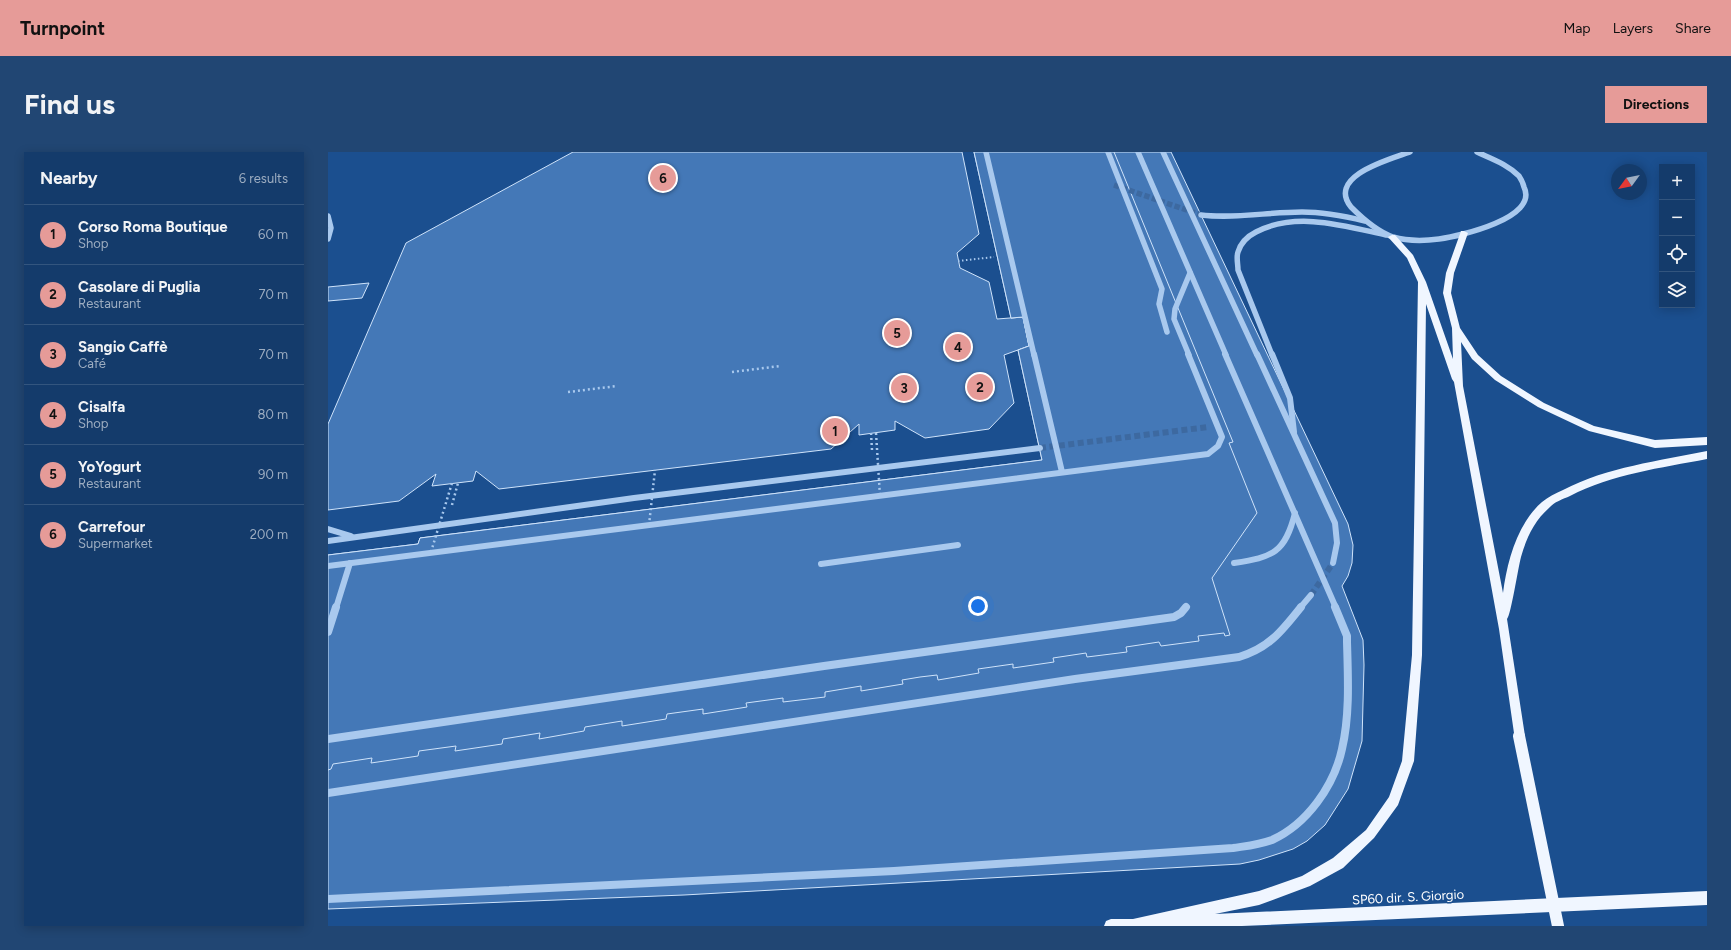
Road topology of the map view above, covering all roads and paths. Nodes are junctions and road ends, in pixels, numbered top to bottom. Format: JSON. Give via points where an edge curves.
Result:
{"nodes":[{"id":1,"x":986,"y":152,"type":"edge"},
{"id":2,"x":1108,"y":152,"type":"edge"},
{"id":3,"x":1138,"y":152,"type":"edge"},
{"id":4,"x":1162,"y":152,"type":"edge"},
{"id":5,"x":1410,"y":152,"type":"edge"},
{"id":6,"x":1480,"y":152,"type":"edge"},
{"id":7,"x":1200,"y":215,"type":"tunnel mouth"},
{"id":8,"x":328,"y":216,"type":"edge"},
{"id":9,"x":1367,"y":222,"type":"junction"},
{"id":10,"x":1464,"y":233,"type":"junction"},
{"id":11,"x":1392,"y":237,"type":"junction"},
{"id":12,"x":328,"y":239,"type":"edge"},
{"id":13,"x":1011,"y":256,"type":"junction"},
{"id":14,"x":958,"y":261,"type":"dead end"},
{"id":15,"x":1190,"y":273,"type":"junction"},
{"id":16,"x":1422,"y":282,"type":"junction"},
{"id":17,"x":1456,"y":328,"type":"junction"},
{"id":18,"x":1167,"y":332,"type":"dead end"},
{"id":19,"x":780,"y":366,"type":"dead end"},
{"id":20,"x":732,"y":372,"type":"dead end"},
{"id":21,"x":617,"y":386,"type":"dead end"},
{"id":22,"x":1459,"y":386,"type":"junction"},
{"id":23,"x":568,"y":392,"type":"dead end"},
{"id":24,"x":876,"y":433,"type":"dead end"},
{"id":25,"x":1295,"y":439,"type":"junction"},
{"id":26,"x":1707,"y":441,"type":"edge"},
{"id":27,"x":1040,"y":448,"type":"tunnel mouth"},
{"id":28,"x":1707,"y":455,"type":"edge"},
{"id":29,"x":655,"y":470,"type":"dead end"},
{"id":30,"x":1062,"y":472,"type":"junction"},
{"id":31,"x":452,"y":484,"type":"dead end"},
{"id":32,"x":880,"y":496,"type":"junction"},
{"id":33,"x":1295,"y":514,"type":"junction"},
{"id":34,"x":649,"y":525,"type":"junction"},
{"id":35,"x":328,"y":529,"type":"edge"},
{"id":36,"x":353,"y":537,"type":"junction"},
{"id":37,"x":328,"y":541,"type":"edge"},
{"id":38,"x":958,"y":544,"type":"dead end"},
{"id":39,"x":431,"y":552,"type":"junction"},
{"id":40,"x":350,"y":563,"type":"junction"},
{"id":41,"x":1234,"y":563,"type":"dead end"},
{"id":42,"x":1333,"y":563,"type":"tunnel mouth"},
{"id":43,"x":821,"y":564,"type":"dead end"},
{"id":44,"x":328,"y":566,"type":"edge"},
{"id":45,"x":1311,"y":595,"type":"tunnel mouth"},
{"id":46,"x":1186,"y":607,"type":"dead end"},
{"id":47,"x":1504,"y":629,"type":"junction"},
{"id":48,"x":328,"y":632,"type":"edge"},
{"id":49,"x":328,"y":739,"type":"edge"},
{"id":50,"x":328,"y":793,"type":"edge"},
{"id":51,"x":1707,"y":898,"type":"edge"},
{"id":52,"x":328,"y":899,"type":"edge"},
{"id":53,"x":1134,"y":925,"type":"junction"},
{"id":54,"x":1111,"y":926,"type":"edge"},
{"id":55,"x":1558,"y":926,"type":"edge"}],
"edges":[{"from":1,"to":13,"type":"street"},
{"from":2,"to":18,"type":"street","via":[[1162,289],[1159,304]]},
{"from":3,"to":15,"type":"street"},
{"from":4,"to":25,"type":"street"},
{"from":5,"to":9,"type":"street","via":[[1368,168],[1351,179],[1345,190],[1348,203]]},
{"from":6,"to":10,"type":"street","via":[[1504,164],[1520,177],[1527,192],[1524,206],[1509,217]]},
{"from":7,"to":9,"type":"street","via":[[1218,218],[1302,212],[1343,215]]},
{"from":8,"to":12,"type":"street","via":[[332,228]]},
{"from":9,"to":11,"type":"street"},
{"from":10,"to":11,"type":"street","via":[[1438,239]]},
{"from":10,"to":17,"type":"main road","via":[[1446,293]]},
{"from":11,"to":16,"type":"main road","via":[[1410,257]]},
{"from":11,"to":25,"type":"street","via":[[1342,226],[1303,222],[1269,226],[1256,231],[1241,245],[1237,254],[1238,270],[1290,398]]},
{"from":13,"to":14,"type":"path"},
{"from":13,"to":30,"type":"street"},
{"from":15,"to":30,"type":"street","via":[[1174,319],[1222,438],[1218,446],[1208,454]]},
{"from":15,"to":33,"type":"street"},
{"from":16,"to":22,"type":"main road"},
{"from":16,"to":53,"type":"main road","via":[[1417,655],[1408,761],[1394,802],[1370,834],[1338,863],[1305,881],[1259,898]]},
{"from":17,"to":22,"type":"main road"},
{"from":17,"to":26,"type":"main road","via":[[1475,357],[1498,378],[1541,405],[1592,429],[1655,444]]},
{"from":19,"to":20,"type":"path"},
{"from":21,"to":23,"type":"path"},
{"from":22,"to":47,"type":"main road"},
{"from":24,"to":32,"type":"path","bridge":true},
{"from":25,"to":42,"type":"street","via":[[1335,523],[1337,543]]},
{"from":27,"to":36,"type":"street","via":[[634,498]]},
{"from":28,"to":47,"type":"main road","via":[[1625,472],[1571,489],[1545,505],[1527,529],[1514,565],[1508,587]]},
{"from":29,"to":34,"type":"path","bridge":true},
{"from":30,"to":32,"type":"street"},
{"from":31,"to":39,"type":"path","bridge":true},
{"from":32,"to":34,"type":"street"},
{"from":33,"to":41,"type":"street","via":[[1287,538],[1275,553],[1255,560]]},
{"from":33,"to":52,"type":"street","via":[[1346,636],[1346,718],[1336,768],[1324,792],[1295,826],[1276,838],[1233,848],[834,876]]},
{"from":34,"to":39,"type":"street"},
{"from":35,"to":36,"type":"street"},
{"from":36,"to":37,"type":"street"},
{"from":38,"to":43,"type":"street"},
{"from":39,"to":40,"type":"street"},
{"from":40,"to":44,"type":"street"},
{"from":40,"to":48,"type":"street"},
{"from":45,"to":50,"type":"street","via":[[1278,634],[1257,652],[1239,657],[1075,679]]},
{"from":46,"to":49,"type":"street","via":[[1174,617]]},
{"from":47,"to":55,"type":"main road","bridge":true,"via":[[1519,736]]},
{"from":51,"to":53,"type":"main road","name":"SP60 dir. S. Giorgio"},
{"from":53,"to":54,"type":"main road","name":"SP60 dir. S. Giorgio"}]}
